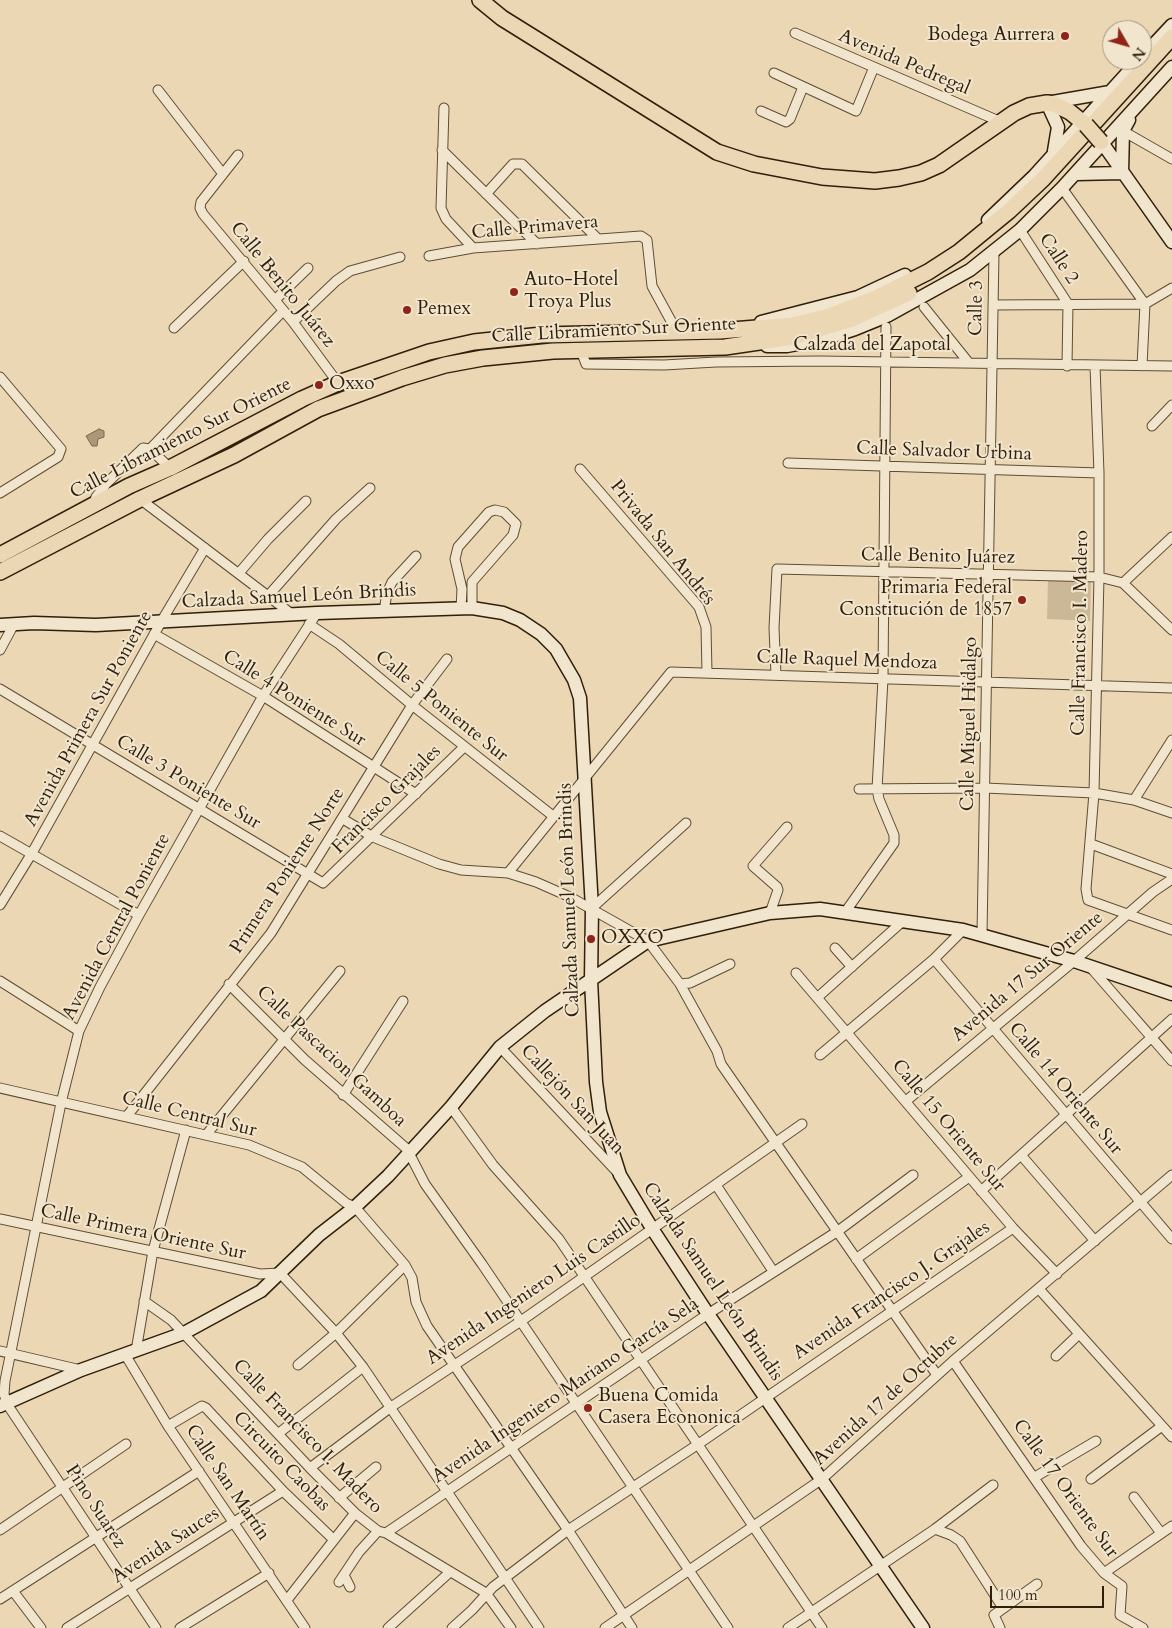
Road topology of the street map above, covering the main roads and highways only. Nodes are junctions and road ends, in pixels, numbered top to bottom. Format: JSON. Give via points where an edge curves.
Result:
{"nodes":[{"id":1,"x":480,"y":0,"type":"edge"},
{"id":2,"x":1172,"y":36,"type":"edge"},
{"id":3,"x":1172,"y":51,"type":"edge"},
{"id":4,"x":1102,"y":143,"type":"road end"},
{"id":5,"x":0,"y":555,"type":"edge"},
{"id":6,"x":0,"y":572,"type":"edge"}],
"edges":[{"from":1,"to":4,"type":"main road","bridge":true,"via":[[502,18],[717,152],[754,164],[822,177],[875,181],[899,178],[939,165],[1029,106],[1048,103],[1070,112]]},
{"from":2,"to":5,"type":"main road","name":"Calle Libramiento Sur Oriente","via":[[1042,179],[998,222],[928,272],[884,294],[829,316],[793,325],[720,331],[542,335],[474,342],[429,352],[338,383],[128,486]]},
{"from":3,"to":6,"type":"main road","name":"Calle Libramiento Sur Oriente","via":[[1018,216],[960,263],[852,320],[794,337],[725,347],[609,358],[581,351],[483,358],[445,365],[318,409],[234,455],[140,499]]}]}
